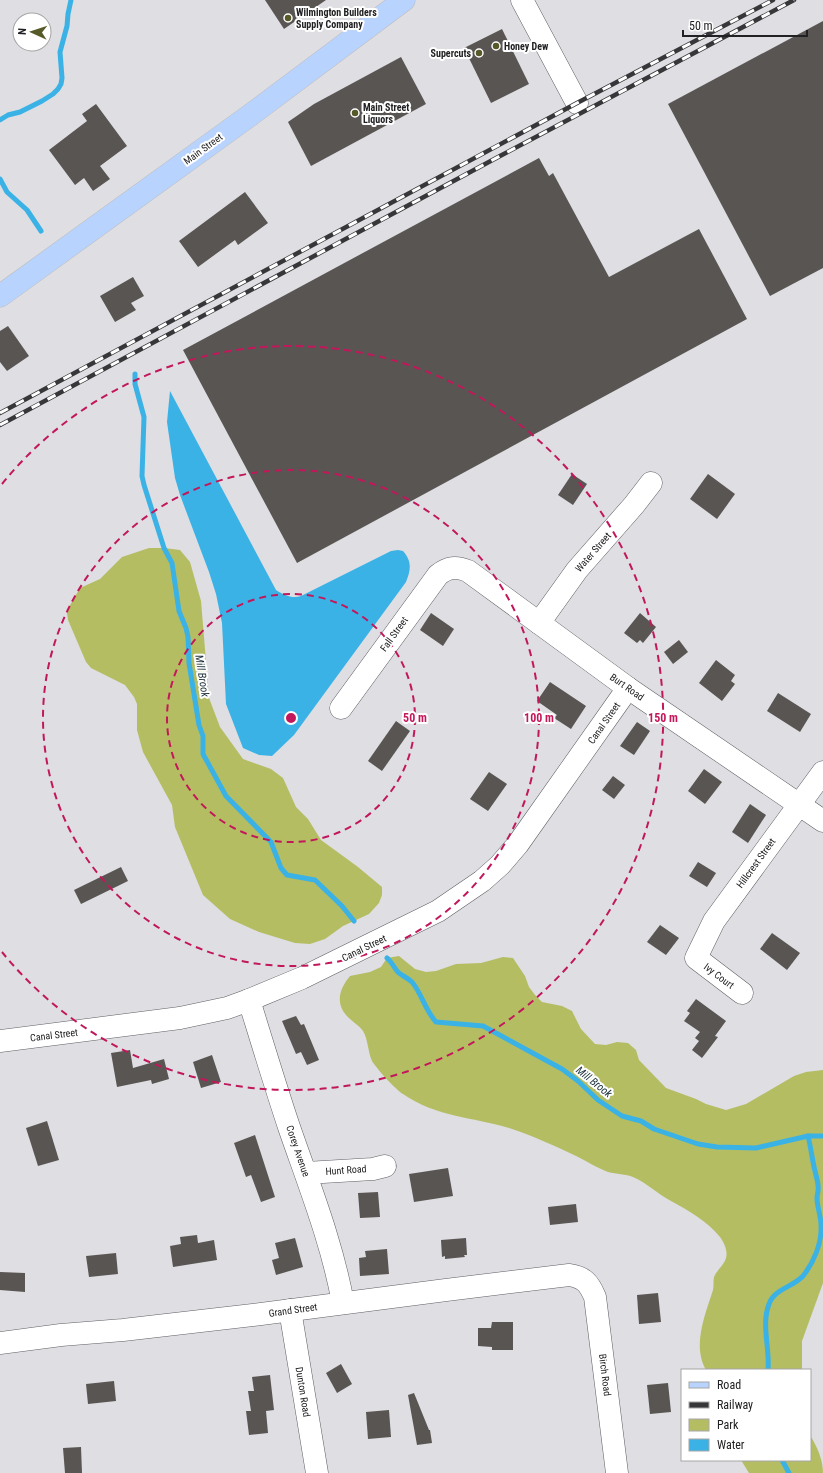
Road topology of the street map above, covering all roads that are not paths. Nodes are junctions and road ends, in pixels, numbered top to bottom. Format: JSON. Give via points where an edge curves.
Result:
{"nodes":[{"id":1,"x":404,"y":0,"type":"edge"},
{"id":2,"x":522,"y":0,"type":"edge"},
{"id":3,"x":577,"y":103,"type":"dead end"},
{"id":4,"x":0,"y":296,"type":"edge"},
{"id":5,"x":651,"y":483,"type":"dead end"},
{"id":6,"x":453,"y":567,"type":"joint"},
{"id":7,"x":539,"y":623,"type":"junction"},
{"id":8,"x":628,"y":688,"type":"junction"},
{"id":9,"x":341,"y":708,"type":"dead end"},
{"id":10,"x":823,"y":772,"type":"edge"},
{"id":11,"x":799,"y":804,"type":"junction"},
{"id":12,"x":823,"y":821,"type":"edge"},
{"id":13,"x":696,"y":958,"type":"joint"},
{"id":14,"x":742,"y":993,"type":"dead end"},
{"id":15,"x":249,"y":1000,"type":"junction"},
{"id":16,"x":0,"y":1041,"type":"edge"},
{"id":17,"x":385,"y":1166,"type":"dead end"},
{"id":18,"x":306,"y":1173,"type":"junction"},
{"id":19,"x":585,"y":1281,"type":"joint"},
{"id":20,"x":343,"y":1303,"type":"junction"},
{"id":21,"x":290,"y":1310,"type":"junction"},
{"id":22,"x":0,"y":1343,"type":"edge"},
{"id":23,"x":317,"y":1473,"type":"edge"},
{"id":24,"x":617,"y":1473,"type":"edge"}],
"edges":[{"from":1,"to":4,"type":"main road","name":"Main Street"},
{"from":2,"to":3,"type":"street"},
{"from":5,"to":7,"type":"street","name":"Water Street","via":[[577,570]]},
{"from":6,"to":7,"type":"street","name":"Burt Road","via":[[468,571]]},
{"from":6,"to":9,"type":"street","name":"Fall Street","via":[[438,575]]},
{"from":7,"to":8,"type":"street","name":"Burt Road"},
{"from":8,"to":11,"type":"street","name":"Burt Road"},
{"from":8,"to":15,"type":"street","name":"Canal Street","via":[[518,844],[482,881],[438,911],[411,925],[302,978]]},
{"from":10,"to":11,"type":"street","name":"Hillcrest Street"},
{"from":11,"to":12,"type":"street","name":"Burt Road"},
{"from":11,"to":13,"type":"street","name":"Hillcrest Street","via":[[714,921]]},
{"from":13,"to":14,"type":"street","name":"Ivy Court"},
{"from":15,"to":16,"type":"street","name":"Canal Street","via":[[227,1008],[180,1018]]},
{"from":15,"to":18,"type":"street","name":"Corey Avenue"},
{"from":17,"to":18,"type":"street","name":"Hunt Road"},
{"from":18,"to":20,"type":"street","name":"Corey Avenue","via":[[333,1257]]},
{"from":19,"to":20,"type":"street","name":"Grand Street","via":[[578,1276],[569,1275]]},
{"from":19,"to":24,"type":"street","name":"Birch Road","via":[[595,1296]]},
{"from":20,"to":21,"type":"street","name":"Grand Street"},
{"from":21,"to":22,"type":"street","name":"Grand Street"},
{"from":21,"to":23,"type":"street","name":"Dunton Road"}]}
